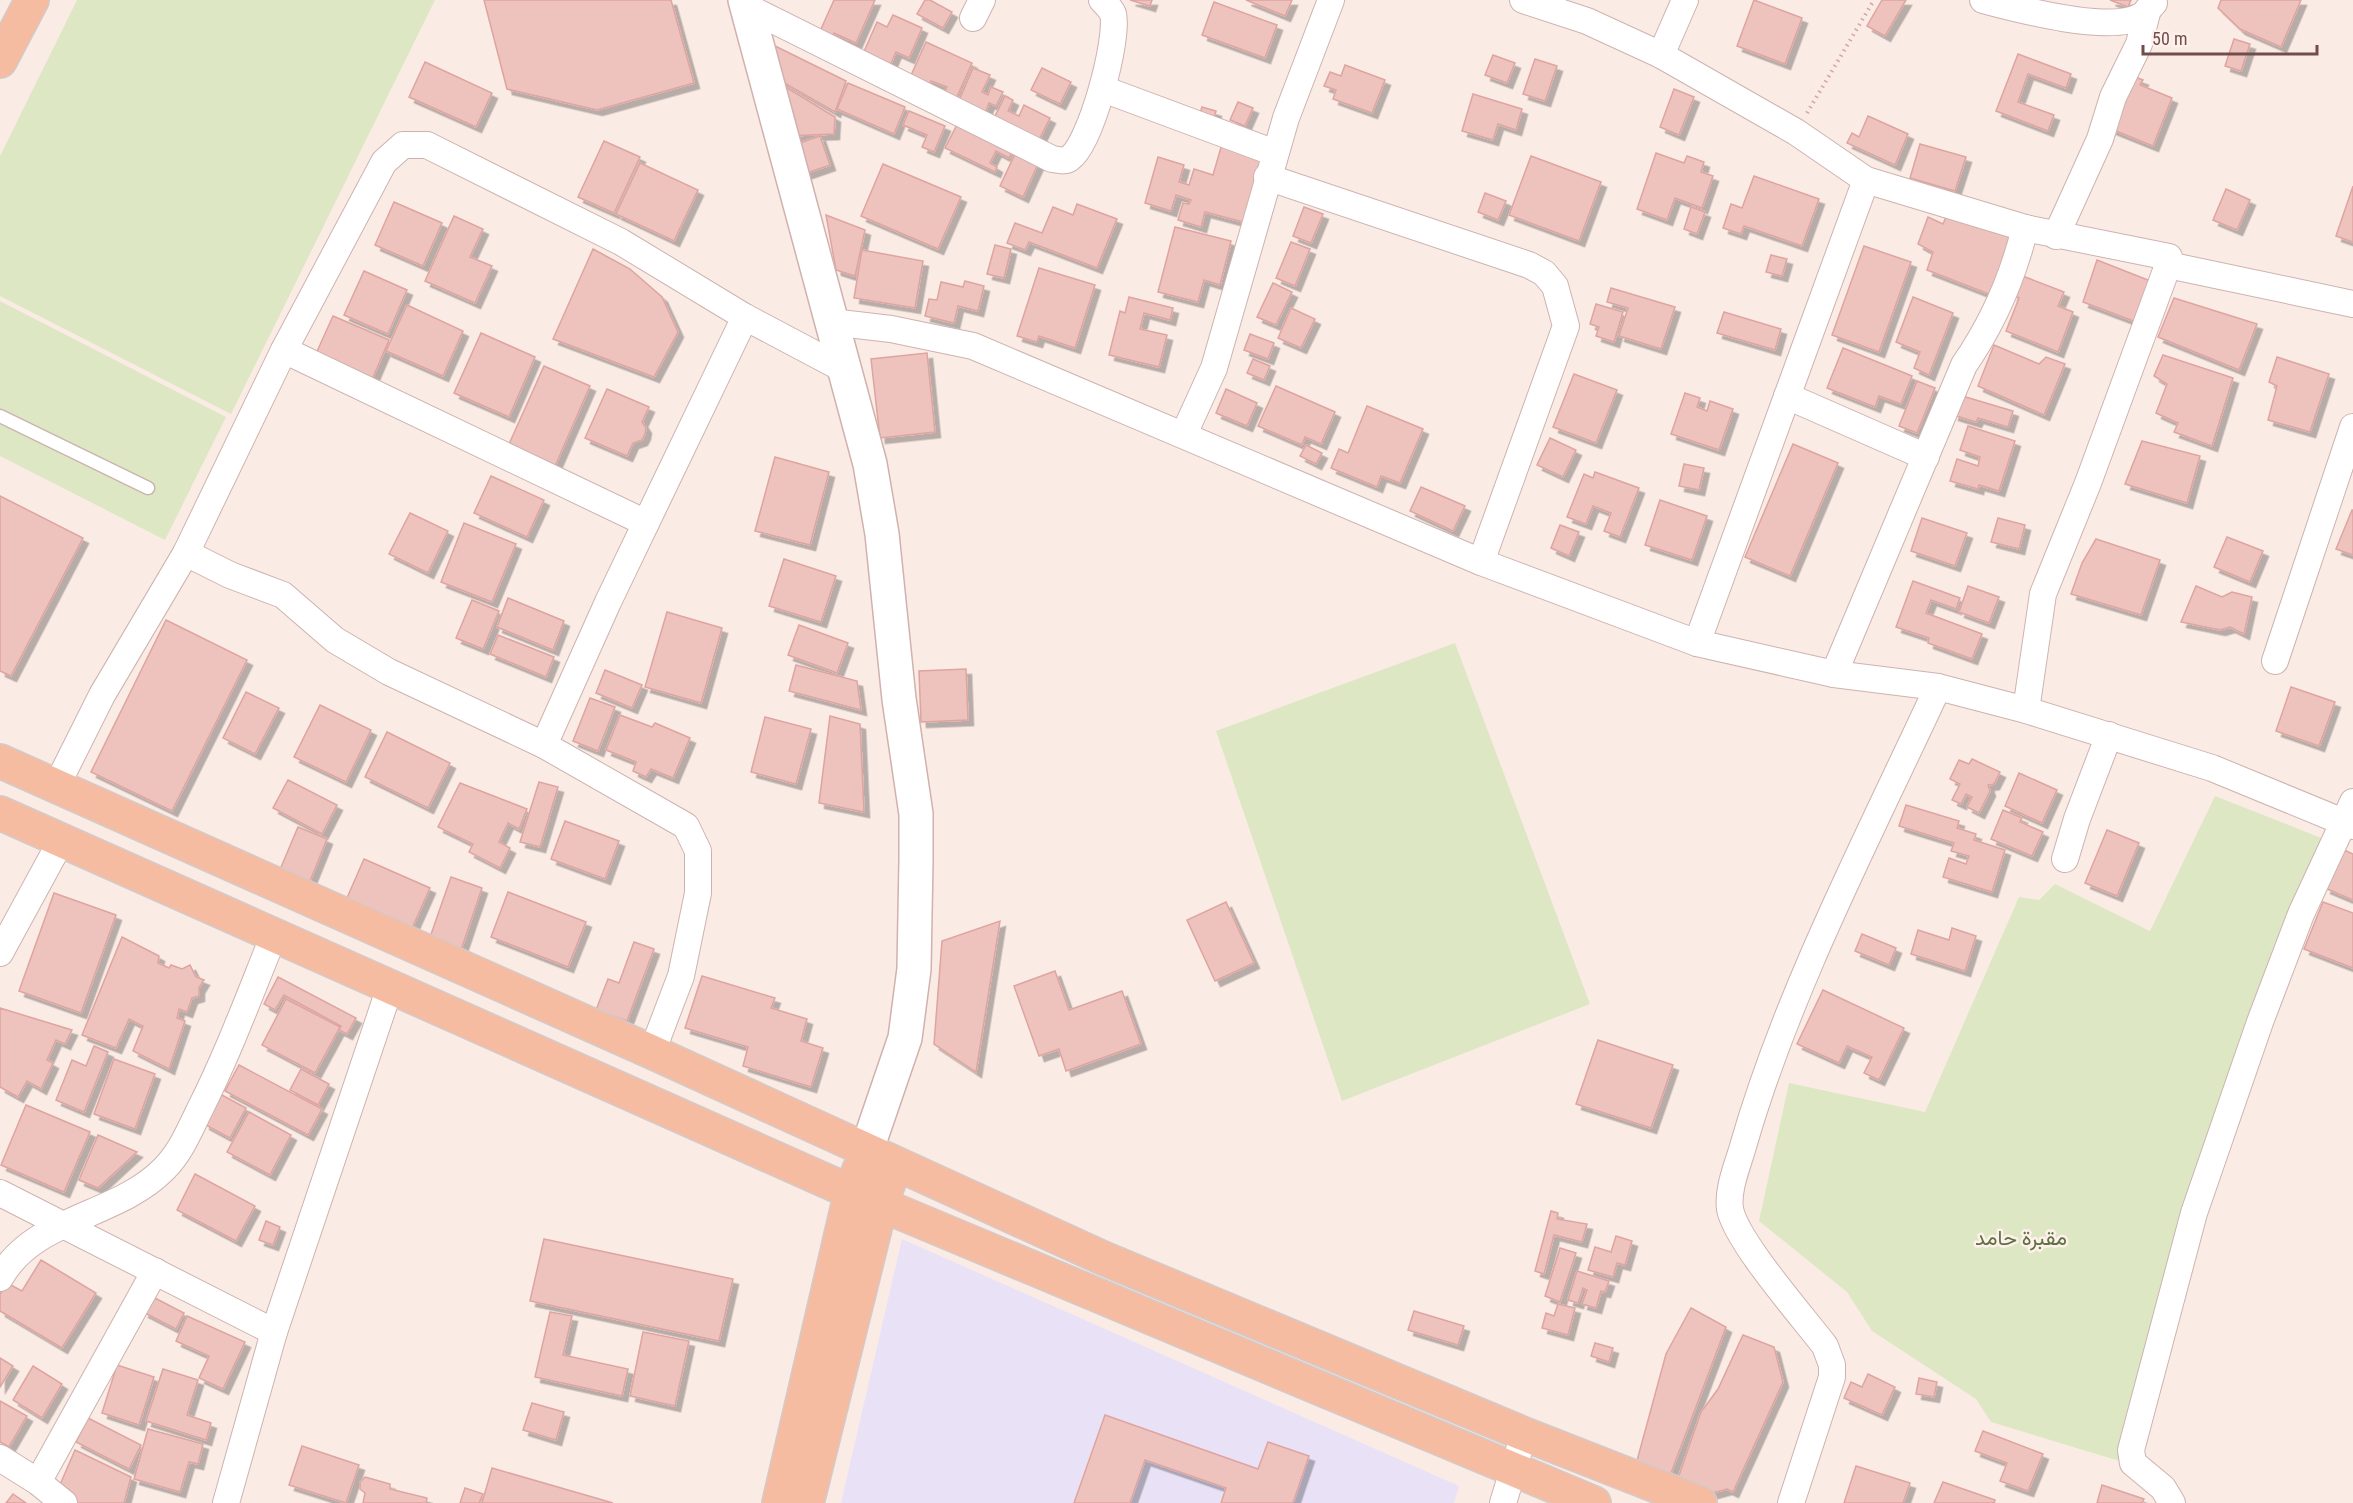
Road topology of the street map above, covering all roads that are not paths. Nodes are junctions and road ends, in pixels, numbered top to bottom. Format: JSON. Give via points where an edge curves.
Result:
{"nodes":[{"id":1,"x":32,"y":0,"type":"edge"},
{"id":2,"x":1102,"y":0,"type":"edge"},
{"id":3,"x":1330,"y":0,"type":"edge"},
{"id":4,"x":1523,"y":0,"type":"edge"},
{"id":5,"x":1685,"y":0,"type":"edge"},
{"id":6,"x":1983,"y":0,"type":"edge"},
{"id":7,"x":746,"y":3,"type":"edge"},
{"id":8,"x":2153,"y":5,"type":"edge"},
{"id":9,"x":1661,"y":55,"type":"junction"},
{"id":10,"x":0,"y":61,"type":"edge"},
{"id":11,"x":1103,"y":89,"type":"junction"},
{"id":12,"x":1271,"y":165,"type":"junction"},
{"id":13,"x":1866,"y":180,"type":"junction"},
{"id":14,"x":2025,"y":228,"type":"junction"},
{"id":15,"x":2056,"y":236,"type":"junction"},
{"id":16,"x":2168,"y":265,"type":"junction"},
{"id":17,"x":2353,"y":304,"type":"edge"},
{"id":18,"x":745,"y":317,"type":"junction"},
{"id":19,"x":831,"y":322,"type":"junction"},
{"id":20,"x":284,"y":350,"type":"junction"},
{"id":21,"x":847,"y":371,"type":"junction"},
{"id":22,"x":1787,"y":396,"type":"junction"},
{"id":23,"x":0,"y":416,"type":"edge"},
{"id":24,"x":2353,"y":427,"type":"edge"},
{"id":25,"x":1184,"y":434,"type":"junction"},
{"id":26,"x":1926,"y":457,"type":"junction"},
{"id":27,"x":148,"y":488,"type":"dead end"},
{"id":28,"x":646,"y":523,"type":"junction"},
{"id":29,"x":186,"y":554,"type":"junction"},
{"id":30,"x":1481,"y":562,"type":"junction"},
{"id":31,"x":1697,"y":643,"type":"junction"},
{"id":32,"x":2276,"y":661,"type":"dead end"},
{"id":33,"x":1834,"y":674,"type":"junction"},
{"id":34,"x":1938,"y":687,"type":"junction"},
{"id":35,"x":2026,"y":710,"type":"junction"},
{"id":36,"x":2109,"y":735,"type":"junction"},
{"id":37,"x":544,"y":745,"type":"junction"},
{"id":38,"x":0,"y":761,"type":"edge"},
{"id":39,"x":57,"y":785,"type":"junction"},
{"id":40,"x":0,"y":813,"type":"edge"},
{"id":41,"x":2350,"y":817,"type":"edge"},
{"id":42,"x":61,"y":841,"type":"junction"},
{"id":43,"x":2065,"y":859,"type":"dead end"},
{"id":44,"x":274,"y":935,"type":"junction"},
{"id":45,"x":0,"y":953,"type":"edge"},
{"id":46,"x":390,"y":987,"type":"junction"},
{"id":47,"x":652,"y":1052,"type":"junction"},
{"id":48,"x":866,"y":1152,"type":"junction"},
{"id":49,"x":896,"y":1165,"type":"junction"},
{"id":50,"x":851,"y":1191,"type":"junction"},
{"id":51,"x":0,"y":1193,"type":"edge"},
{"id":52,"x":881,"y":1204,"type":"junction"},
{"id":53,"x":64,"y":1225,"type":"junction"},
{"id":54,"x":155,"y":1271,"type":"junction"},
{"id":55,"x":0,"y":1278,"type":"edge"},
{"id":56,"x":274,"y":1332,"type":"junction"},
{"id":57,"x":1524,"y":1434,"type":"junction"},
{"id":58,"x":0,"y":1458,"type":"edge"},
{"id":59,"x":1513,"y":1469,"type":"junction"},
{"id":60,"x":38,"y":1482,"type":"junction"},
{"id":61,"x":64,"y":1503,"type":"edge"},
{"id":62,"x":226,"y":1503,"type":"edge"},
{"id":63,"x":779,"y":1503,"type":"edge"},
{"id":64,"x":807,"y":1503,"type":"edge"},
{"id":65,"x":1503,"y":1503,"type":"edge"},
{"id":66,"x":1593,"y":1503,"type":"edge"},
{"id":67,"x":1700,"y":1503,"type":"edge"},
{"id":68,"x":1791,"y":1503,"type":"edge"},
{"id":69,"x":2172,"y":1503,"type":"edge"}],
"edges":[{"from":1,"to":10,"type":"main road"},
{"from":2,"to":11,"type":"street","via":[[1112,13],[1113,27]]},
{"from":3,"to":12,"type":"street"},
{"from":4,"to":9,"type":"street","via":[[1587,21]]},
{"from":5,"to":9,"type":"street"},
{"from":6,"to":8,"type":"street","via":[[2030,12],[2099,22],[2140,17]]},
{"from":7,"to":11,"type":"street","via":[[1052,159],[1069,159],[1078,150]]},
{"from":7,"to":19,"type":"main road"},
{"from":8,"to":15,"type":"street","via":[[2113,97],[2100,139]]},
{"from":9,"to":13,"type":"street","via":[[1796,132]]},
{"from":11,"to":12,"type":"street"},
{"from":12,"to":25,"type":"street","via":[[1214,368]]},
{"from":12,"to":30,"type":"street","via":[[1529,265],[1544,273],[1555,286],[1566,326]]},
{"from":13,"to":14,"type":"street"},
{"from":13,"to":22,"type":"street"},
{"from":14,"to":15,"type":"street"},
{"from":14,"to":26,"type":"street","via":[[2012,272],[1984,337],[1965,365]]},
{"from":15,"to":16,"type":"street","via":[[2169,257]]},
{"from":16,"to":17,"type":"street"},
{"from":16,"to":35,"type":"street","via":[[2043,594]]},
{"from":18,"to":20,"type":"street","via":[[621,242],[427,145],[415,143],[403,145],[384,162]]},
{"from":18,"to":21,"type":"street"},
{"from":18,"to":28,"type":"street"},
{"from":19,"to":21,"type":"main road"},
{"from":19,"to":25,"type":"street","via":[[891,329],[973,346]]},
{"from":20,"to":28,"type":"street"},
{"from":20,"to":29,"type":"street"},
{"from":21,"to":48,"type":"main road","via":[[882,534],[899,699],[916,814],[914,969],[905,1038]]},
{"from":22,"to":26,"type":"street"},
{"from":22,"to":31,"type":"street"},
{"from":23,"to":27,"type":"lane"},
{"from":24,"to":32,"type":"street"},
{"from":25,"to":30,"type":"street"},
{"from":26,"to":33,"type":"street"},
{"from":28,"to":37,"type":"street"},
{"from":29,"to":37,"type":"street","via":[[283,595],[335,640],[389,672]]},
{"from":29,"to":39,"type":"street","via":[[102,694]]},
{"from":30,"to":31,"type":"street"},
{"from":31,"to":33,"type":"street"},
{"from":33,"to":34,"type":"street"},
{"from":34,"to":35,"type":"street"},
{"from":34,"to":68,"type":"street","via":[[1840,896],[1763,1077],[1732,1186],[1730,1207],[1741,1236],[1825,1346],[1832,1365],[1832,1377]]},
{"from":35,"to":36,"type":"street"},
{"from":36,"to":41,"type":"street"},
{"from":36,"to":43,"type":"street"},
{"from":37,"to":47,"type":"street","via":[[686,826],[695,840],[698,893],[691,934],[681,976]]},
{"from":38,"to":39,"type":"main road"},
{"from":39,"to":47,"type":"main road"},
{"from":40,"to":42,"type":"main road"},
{"from":41,"to":69,"type":"street","via":[[2305,905],[2260,1022],[2194,1213],[2131,1450],[2133,1463],[2163,1488]]},
{"from":42,"to":44,"type":"main road"},
{"from":42,"to":45,"type":"street"},
{"from":44,"to":46,"type":"main road"},
{"from":44,"to":53,"type":"street","via":[[219,1072],[178,1154],[124,1200]]},
{"from":46,"to":50,"type":"main road"},
{"from":46,"to":56,"type":"street"},
{"from":47,"to":48,"type":"main road"},
{"from":48,"to":49,"type":"main road"},
{"from":48,"to":50,"type":"main road"},
{"from":49,"to":52,"type":"main road"},
{"from":49,"to":57,"type":"main road","via":[[1103,1258]]},
{"from":50,"to":52,"type":"main road"},
{"from":50,"to":63,"type":"main road"},
{"from":51,"to":53,"type":"street"},
{"from":52,"to":59,"type":"main road"},
{"from":52,"to":64,"type":"main road"},
{"from":53,"to":54,"type":"street"},
{"from":53,"to":55,"type":"street","via":[[20,1253]]},
{"from":54,"to":56,"type":"street"},
{"from":54,"to":60,"type":"street"},
{"from":56,"to":62,"type":"street"},
{"from":57,"to":59,"type":"street"},
{"from":57,"to":67,"type":"main road"},
{"from":58,"to":60,"type":"street"},
{"from":59,"to":65,"type":"street"},
{"from":59,"to":66,"type":"main road"},
{"from":60,"to":61,"type":"street"}]}
